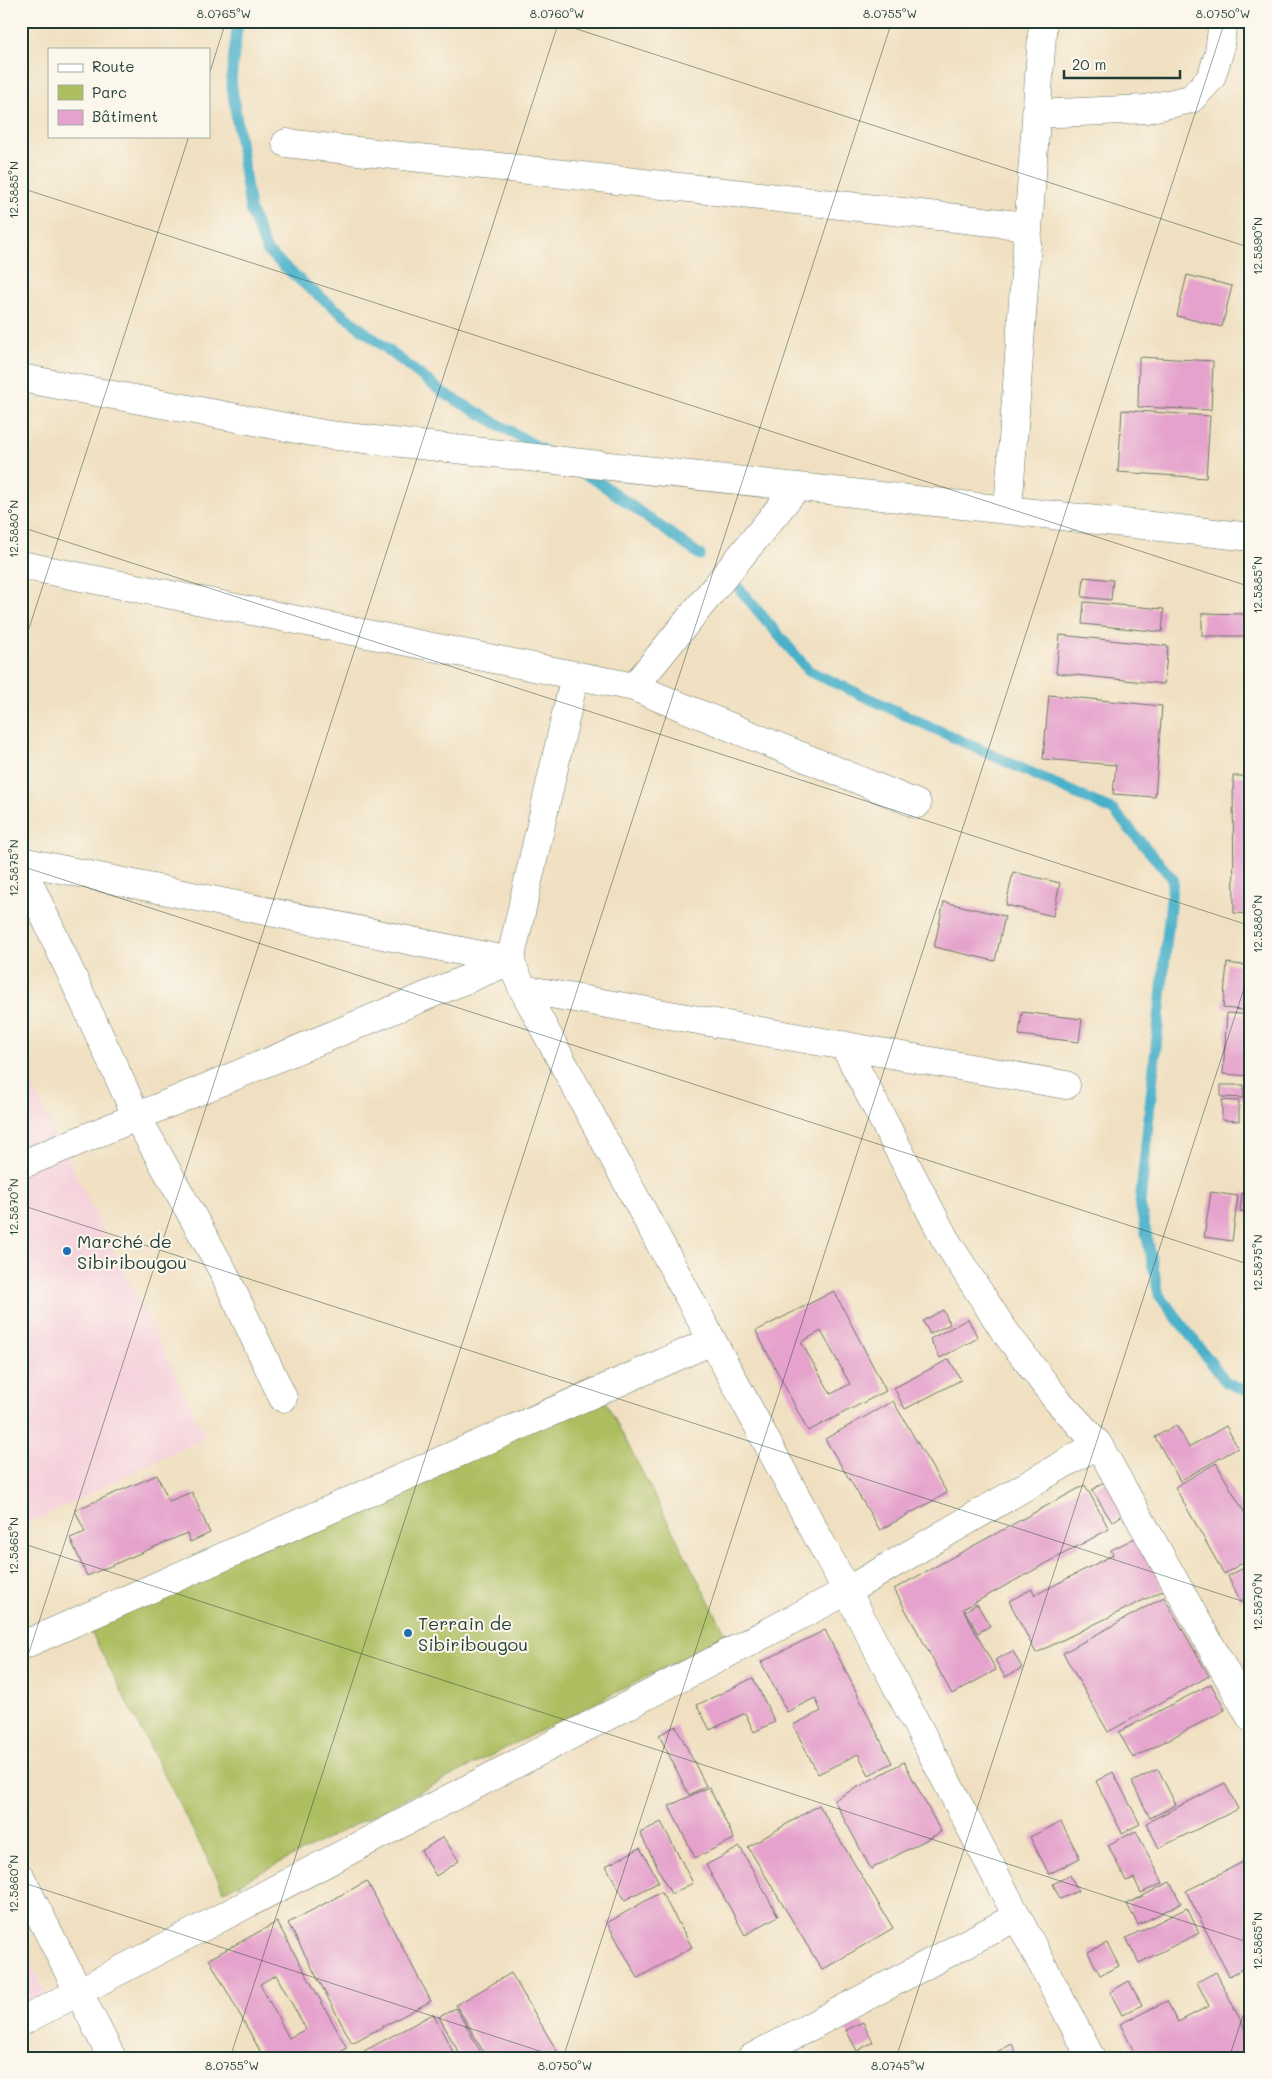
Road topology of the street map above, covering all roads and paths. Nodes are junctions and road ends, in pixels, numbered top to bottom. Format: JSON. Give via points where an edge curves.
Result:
{"nodes":[{"id":1,"x":1043,"y":21,"type":"edge"},
{"id":2,"x":1224,"y":21,"type":"edge"},
{"id":3,"x":1036,"y":114,"type":"junction"},
{"id":4,"x":286,"y":143,"type":"dead end"},
{"id":5,"x":1028,"y":226,"type":"junction"},
{"id":6,"x":21,"y":378,"type":"edge"},
{"id":7,"x":797,"y":487,"type":"junction"},
{"id":8,"x":1008,"y":510,"type":"junction"},
{"id":9,"x":1251,"y":537,"type":"edge"},
{"id":10,"x":21,"y":565,"type":"edge"},
{"id":11,"x":575,"y":675,"type":"junction"},
{"id":12,"x":634,"y":686,"type":"junction"},
{"id":13,"x":917,"y":804,"type":"dead end"},
{"id":14,"x":21,"y":863,"type":"edge"},
{"id":15,"x":510,"y":961,"type":"junction"},
{"id":16,"x":523,"y":988,"type":"junction"},
{"id":17,"x":844,"y":1045,"type":"junction"},
{"id":18,"x":1066,"y":1085,"type":"dead end"},
{"id":19,"x":137,"y":1117,"type":"junction"},
{"id":20,"x":21,"y":1165,"type":"edge"},
{"id":21,"x":712,"y":1341,"type":"junction"},
{"id":22,"x":283,"y":1398,"type":"dead end"},
{"id":23,"x":1098,"y":1444,"type":"junction"},
{"id":24,"x":847,"y":1591,"type":"junction"},
{"id":25,"x":21,"y":1646,"type":"edge"},
{"id":26,"x":1251,"y":1718,"type":"edge"},
{"id":27,"x":21,"y":1878,"type":"edge"},
{"id":28,"x":1016,"y":1917,"type":"junction"},
{"id":29,"x":79,"y":1992,"type":"junction"},
{"id":30,"x":21,"y":2022,"type":"edge"},
{"id":31,"x":112,"y":2058,"type":"edge"},
{"id":32,"x":751,"y":2058,"type":"edge"},
{"id":33,"x":1091,"y":2058,"type":"edge"}],
"edges":[{"from":1,"to":3,"type":"street"},
{"from":2,"to":3,"type":"street","via":[[1211,78],[1191,99],[1146,109]]},
{"from":3,"to":5,"type":"street"},
{"from":4,"to":5,"type":"street"},
{"from":5,"to":8,"type":"street"},
{"from":6,"to":7,"type":"street","via":[[329,435]]},
{"from":7,"to":8,"type":"street"},
{"from":7,"to":12,"type":"street"},
{"from":8,"to":9,"type":"street"},
{"from":10,"to":11,"type":"street"},
{"from":11,"to":12,"type":"street"},
{"from":11,"to":15,"type":"street"},
{"from":12,"to":13,"type":"street"},
{"from":14,"to":15,"type":"street"},
{"from":14,"to":19,"type":"street"},
{"from":15,"to":16,"type":"street"},
{"from":15,"to":19,"type":"street"},
{"from":16,"to":17,"type":"street"},
{"from":16,"to":21,"type":"street"},
{"from":17,"to":18,"type":"street"},
{"from":17,"to":23,"type":"street","via":[[945,1239],[966,1272],[1003,1329],[1057,1400]]},
{"from":19,"to":20,"type":"street"},
{"from":19,"to":22,"type":"street","via":[[223,1272]]},
{"from":21,"to":24,"type":"street"},
{"from":21,"to":25,"type":"street"},
{"from":23,"to":24,"type":"street"},
{"from":23,"to":26,"type":"street"},
{"from":24,"to":28,"type":"street"},
{"from":24,"to":29,"type":"street"},
{"from":27,"to":29,"type":"street"},
{"from":28,"to":32,"type":"street"},
{"from":28,"to":33,"type":"street"},
{"from":29,"to":30,"type":"street"},
{"from":29,"to":31,"type":"street"}]}
